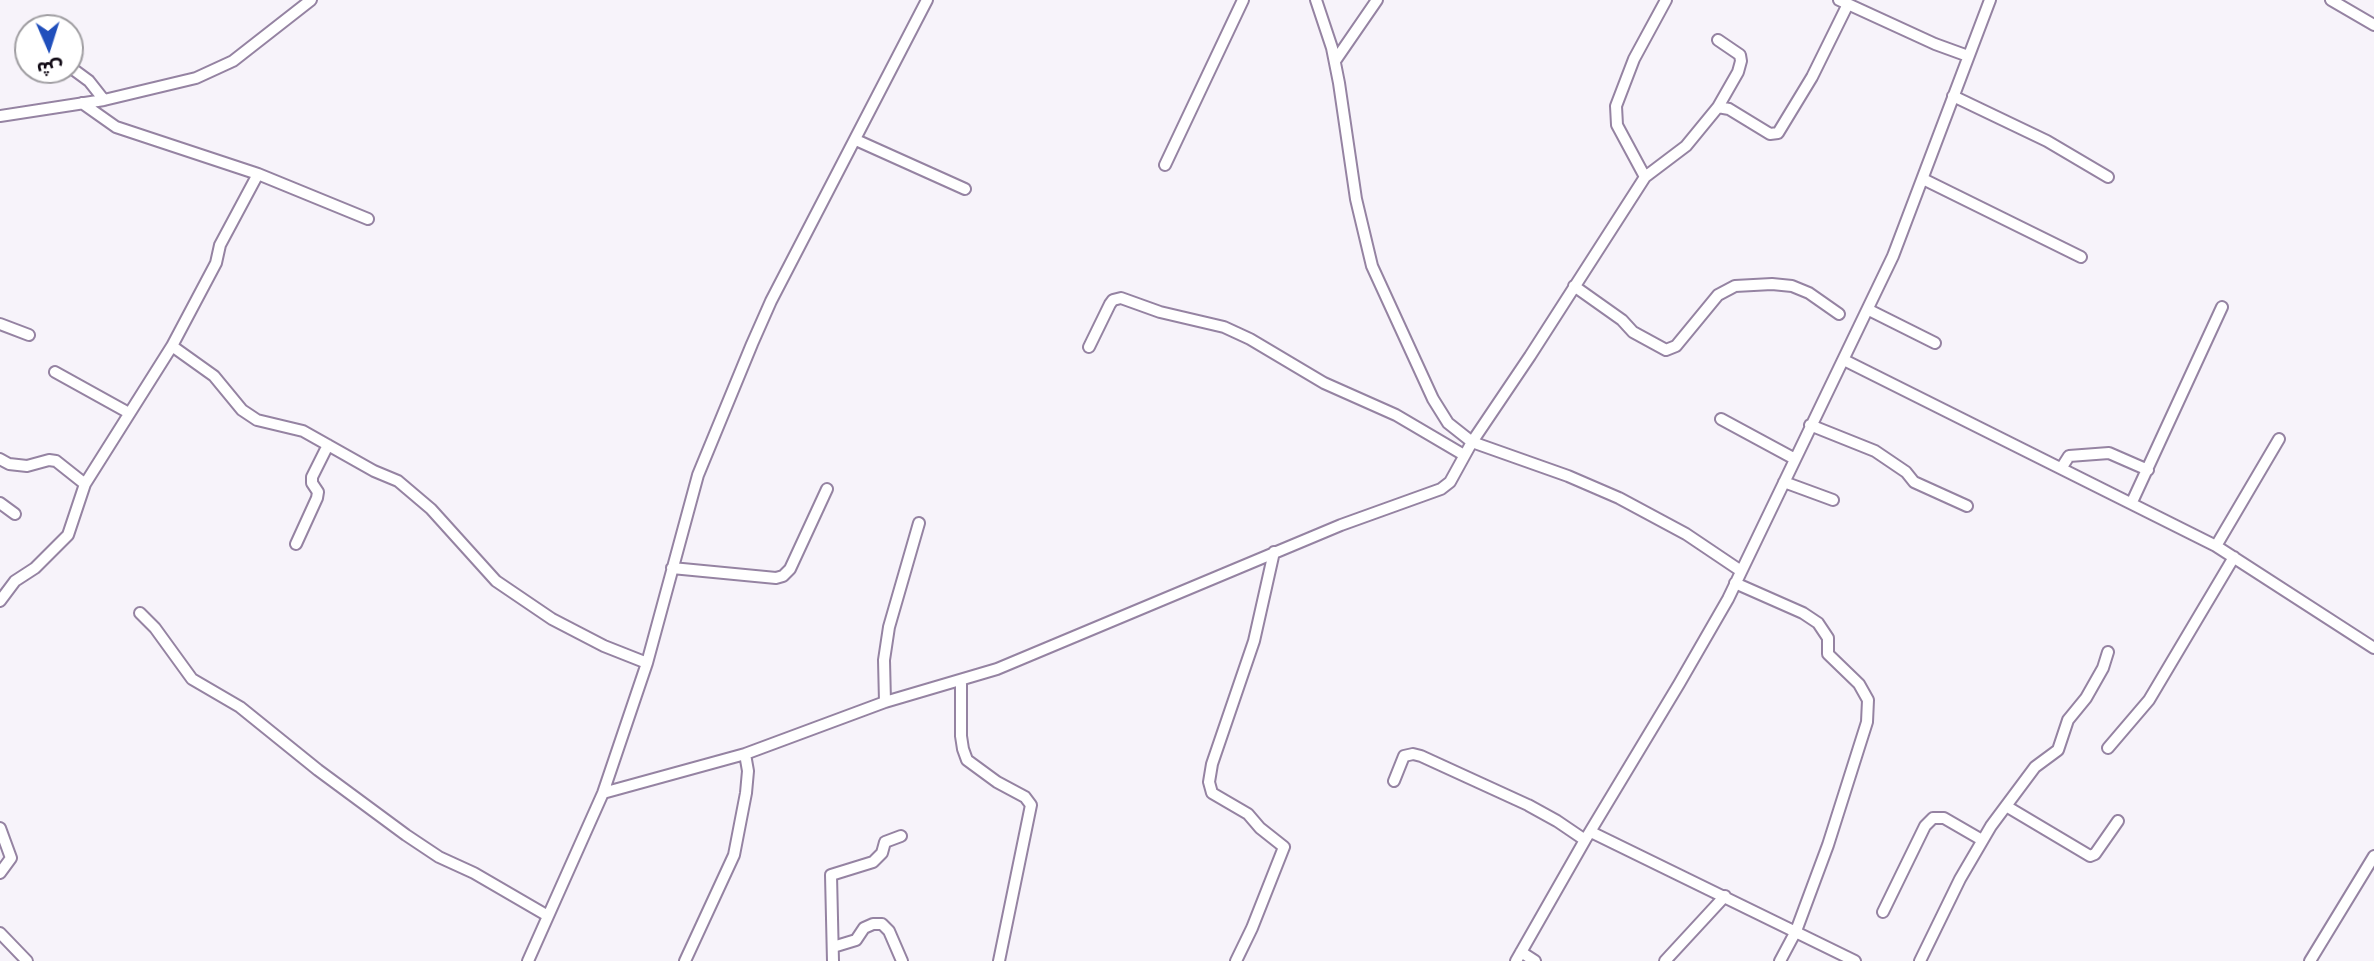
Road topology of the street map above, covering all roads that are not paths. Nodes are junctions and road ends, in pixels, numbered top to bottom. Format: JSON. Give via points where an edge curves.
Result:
{"nodes":[{"id":1,"x":311,"y":0,"type":"edge"},
{"id":2,"x":927,"y":0,"type":"edge"},
{"id":3,"x":1243,"y":0,"type":"edge"},
{"id":4,"x":1315,"y":0,"type":"edge"},
{"id":5,"x":1377,"y":0,"type":"edge"},
{"id":6,"x":1666,"y":0,"type":"edge"},
{"id":7,"x":1990,"y":0,"type":"edge"},
{"id":8,"x":2331,"y":0,"type":"edge"},
{"id":9,"x":1844,"y":2,"type":"edge"},
{"id":10,"x":2374,"y":25,"type":"edge"},
{"id":11,"x":1718,"y":40,"type":"dead end"},
{"id":12,"x":1968,"y":56,"type":"junction"},
{"id":13,"x":1335,"y":61,"type":"junction"},
{"id":14,"x":84,"y":77,"type":"edge"},
{"id":15,"x":1953,"y":96,"type":"junction"},
{"id":16,"x":104,"y":100,"type":"junction"},
{"id":17,"x":82,"y":103,"type":"junction"},
{"id":18,"x":1718,"y":107,"type":"junction"},
{"id":19,"x":0,"y":116,"type":"edge"},
{"id":20,"x":856,"y":140,"type":"junction"},
{"id":21,"x":1165,"y":165,"type":"dead end"},
{"id":22,"x":258,"y":174,"type":"junction"},
{"id":23,"x":1644,"y":177,"type":"junction"},
{"id":24,"x":2108,"y":177,"type":"dead end"},
{"id":25,"x":1923,"y":179,"type":"junction"},
{"id":26,"x":965,"y":189,"type":"dead end"},
{"id":27,"x":368,"y":219,"type":"dead end"},
{"id":28,"x":2081,"y":257,"type":"dead end"},
{"id":29,"x":1574,"y":286,"type":"junction"},
{"id":30,"x":2222,"y":307,"type":"dead end"},
{"id":31,"x":1869,"y":310,"type":"junction"},
{"id":32,"x":1839,"y":314,"type":"dead end"},
{"id":33,"x":0,"y":324,"type":"edge"},
{"id":34,"x":29,"y":335,"type":"dead end"},
{"id":35,"x":1935,"y":343,"type":"dead end"},
{"id":36,"x":172,"y":346,"type":"junction"},
{"id":37,"x":1089,"y":346,"type":"dead end"},
{"id":38,"x":1844,"y":359,"type":"junction"},
{"id":39,"x":55,"y":372,"type":"dead end"},
{"id":40,"x":130,"y":413,"type":"junction"},
{"id":41,"x":1721,"y":419,"type":"dead end"},
{"id":42,"x":1810,"y":425,"type":"junction"},
{"id":43,"x":2280,"y":439,"type":"dead end"},
{"id":44,"x":1472,"y":442,"type":"junction"},
{"id":45,"x":328,"y":445,"type":"junction"},
{"id":46,"x":1464,"y":455,"type":"junction"},
{"id":47,"x":0,"y":459,"type":"edge"},
{"id":48,"x":1795,"y":459,"type":"junction"},
{"id":49,"x":2062,"y":467,"type":"junction"},
{"id":50,"x":2148,"y":470,"type":"junction"},
{"id":51,"x":1784,"y":482,"type":"junction"},
{"id":52,"x":85,"y":484,"type":"junction"},
{"id":53,"x":827,"y":489,"type":"dead end"},
{"id":54,"x":1833,"y":500,"type":"dead end"},
{"id":55,"x":2132,"y":502,"type":"junction"},
{"id":56,"x":0,"y":503,"type":"edge"},
{"id":57,"x":1967,"y":506,"type":"dead end"},
{"id":58,"x":15,"y":513,"type":"dead end"},
{"id":59,"x":919,"y":523,"type":"dead end"},
{"id":60,"x":296,"y":544,"type":"dead end"},
{"id":61,"x":2216,"y":546,"type":"junction"},
{"id":62,"x":1273,"y":552,"type":"junction"},
{"id":63,"x":2234,"y":557,"type":"junction"},
{"id":64,"x":672,"y":568,"type":"junction"},
{"id":65,"x":1741,"y":571,"type":"junction"},
{"id":66,"x":1735,"y":583,"type":"junction"},
{"id":67,"x":0,"y":601,"type":"edge"},
{"id":68,"x":139,"y":613,"type":"dead end"},
{"id":69,"x":2373,"y":645,"type":"edge"},
{"id":70,"x":2108,"y":652,"type":"dead end"},
{"id":71,"x":647,"y":663,"type":"junction"},
{"id":72,"x":961,"y":681,"type":"junction"},
{"id":73,"x":885,"y":702,"type":"junction"},
{"id":74,"x":2108,"y":748,"type":"dead end"},
{"id":75,"x":745,"y":754,"type":"junction"},
{"id":76,"x":1394,"y":780,"type":"dead end"},
{"id":77,"x":603,"y":793,"type":"junction"},
{"id":78,"x":2006,"y":806,"type":"junction"},
{"id":79,"x":2118,"y":821,"type":"dead end"},
{"id":80,"x":0,"y":828,"type":"edge"},
{"id":81,"x":901,"y":836,"type":"dead end"},
{"id":82,"x":1588,"y":836,"type":"junction"},
{"id":83,"x":1982,"y":840,"type":"junction"},
{"id":84,"x":2374,"y":856,"type":"edge"},
{"id":85,"x":0,"y":873,"type":"edge"},
{"id":86,"x":1725,"y":896,"type":"junction"},
{"id":87,"x":1883,"y":912,"type":"dead end"},
{"id":88,"x":548,"y":916,"type":"junction"},
{"id":89,"x":1796,"y":930,"type":"junction"},
{"id":90,"x":0,"y":933,"type":"edge"},
{"id":91,"x":833,"y":947,"type":"junction"},
{"id":92,"x":1519,"y":956,"type":"edge"},
{"id":93,"x":27,"y":961,"type":"edge"},
{"id":94,"x":527,"y":961,"type":"edge"},
{"id":95,"x":685,"y":961,"type":"edge"},
{"id":96,"x":833,"y":961,"type":"edge"},
{"id":97,"x":902,"y":961,"type":"edge"},
{"id":98,"x":999,"y":961,"type":"edge"},
{"id":99,"x":1236,"y":961,"type":"edge"},
{"id":100,"x":1535,"y":961,"type":"edge"},
{"id":101,"x":1665,"y":961,"type":"edge"},
{"id":102,"x":1780,"y":961,"type":"edge"},
{"id":103,"x":1855,"y":961,"type":"edge"},
{"id":104,"x":1920,"y":961,"type":"edge"},
{"id":105,"x":2310,"y":961,"type":"edge"}],
"edges":[{"from":1,"to":16,"type":"street","via":[[216,70]]},
{"from":2,"to":20,"type":"street"},
{"from":3,"to":21,"type":"street"},
{"from":4,"to":13,"type":"street"},
{"from":5,"to":13,"type":"street"},
{"from":6,"to":23,"type":"street","via":[[1616,106],[1617,125]]},
{"from":7,"to":12,"type":"street"},
{"from":8,"to":10,"type":"street"},
{"from":9,"to":12,"type":"street"},
{"from":9,"to":18,"type":"street","via":[[1812,77],[1776,135]]},
{"from":11,"to":18,"type":"street","via":[[1740,55],[1741,61]]},
{"from":12,"to":15,"type":"street"},
{"from":13,"to":44,"type":"street","via":[[1356,199],[1372,266],[1433,399],[1448,423]]},
{"from":14,"to":16,"type":"street"},
{"from":15,"to":24,"type":"street","via":[[2048,141]]},
{"from":15,"to":25,"type":"street"},
{"from":16,"to":17,"type":"street"},
{"from":17,"to":19,"type":"street"},
{"from":17,"to":22,"type":"street","via":[[116,127]]},
{"from":18,"to":23,"type":"street","via":[[1686,146]]},
{"from":20,"to":26,"type":"street"},
{"from":20,"to":64,"type":"street","via":[[751,344],[698,475]]},
{"from":22,"to":27,"type":"street"},
{"from":22,"to":36,"type":"street"},
{"from":23,"to":29,"type":"street"},
{"from":25,"to":28,"type":"street"},
{"from":25,"to":31,"type":"street"},
{"from":29,"to":32,"type":"street","via":[[1633,332],[1666,350],[1676,346],[1718,295],[1735,286],[1792,286]]},
{"from":29,"to":44,"type":"street"},
{"from":30,"to":50,"type":"street"},
{"from":31,"to":35,"type":"street"},
{"from":31,"to":38,"type":"street"},
{"from":33,"to":34,"type":"street"},
{"from":36,"to":40,"type":"street"},
{"from":36,"to":45,"type":"street","via":[[214,376],[242,410],[257,419],[303,431]]},
{"from":37,"to":46,"type":"street","via":[[1110,304],[1121,298],[1224,327]]},
{"from":38,"to":42,"type":"street"},
{"from":38,"to":49,"type":"street"},
{"from":39,"to":40,"type":"street"},
{"from":40,"to":52,"type":"street"},
{"from":41,"to":48,"type":"street"},
{"from":42,"to":48,"type":"street"},
{"from":42,"to":57,"type":"street","via":[[1875,451],[1914,482]]},
{"from":43,"to":61,"type":"street"},
{"from":44,"to":46,"type":"street"},
{"from":44,"to":65,"type":"street","via":[[1619,498],[1686,534]]},
{"from":45,"to":60,"type":"street","via":[[312,477],[317,498]]},
{"from":45,"to":71,"type":"street","via":[[398,481],[431,509],[496,581],[552,619]]},
{"from":46,"to":62,"type":"street","via":[[1450,482],[1441,489]]},
{"from":47,"to":52,"type":"street","via":[[27,466],[56,461]]},
{"from":48,"to":51,"type":"street"},
{"from":49,"to":50,"type":"street","via":[[2069,456],[2109,453]]},
{"from":49,"to":55,"type":"street"},
{"from":50,"to":55,"type":"street"},
{"from":51,"to":54,"type":"street"},
{"from":51,"to":65,"type":"street"},
{"from":52,"to":67,"type":"street","via":[[68,535],[15,581]]},
{"from":53,"to":64,"type":"street","via":[[783,576]]},
{"from":55,"to":61,"type":"street"},
{"from":56,"to":58,"type":"street"},
{"from":59,"to":73,"type":"street","via":[[886,646]]},
{"from":61,"to":63,"type":"street"},
{"from":62,"to":72,"type":"street"},
{"from":62,"to":99,"type":"street","via":[[1254,641],[1209,782],[1212,793],[1248,814],[1284,847]]},
{"from":63,"to":69,"type":"street"},
{"from":63,"to":74,"type":"street","via":[[2153,694]]},
{"from":64,"to":71,"type":"street"},
{"from":65,"to":66,"type":"street"},
{"from":66,"to":82,"type":"street"},
{"from":66,"to":89,"type":"street","via":[[1818,623],[1828,638],[1828,654],[1859,684],[1868,700],[1867,722],[1843,799]]},
{"from":68,"to":88,"type":"street","via":[[192,679],[240,707],[308,763],[439,857]]},
{"from":70,"to":78,"type":"street","via":[[2087,698],[2067,720],[2058,750],[2035,767]]},
{"from":71,"to":77,"type":"street"},
{"from":72,"to":73,"type":"street"},
{"from":72,"to":98,"type":"street","via":[[961,736],[967,760],[1031,805]]},
{"from":73,"to":75,"type":"street"},
{"from":75,"to":77,"type":"street"},
{"from":75,"to":95,"type":"street","via":[[746,793],[734,855]]},
{"from":76,"to":82,"type":"street","via":[[1404,756],[1413,754]]},
{"from":77,"to":88,"type":"street"},
{"from":78,"to":79,"type":"street","via":[[2090,856]]},
{"from":78,"to":83,"type":"street"},
{"from":80,"to":85,"type":"street","via":[[11,854]]},
{"from":81,"to":91,"type":"street","via":[[885,842],[873,862],[831,875]]},
{"from":82,"to":86,"type":"street"},
{"from":82,"to":92,"type":"street"},
{"from":83,"to":87,"type":"street","via":[[1944,818],[1933,818]]},
{"from":83,"to":104,"type":"street"},
{"from":84,"to":105,"type":"street"},
{"from":86,"to":89,"type":"street"},
{"from":86,"to":101,"type":"street"},
{"from":88,"to":94,"type":"street"},
{"from":89,"to":102,"type":"street"},
{"from":89,"to":103,"type":"street"},
{"from":90,"to":93,"type":"street"},
{"from":91,"to":96,"type":"street"},
{"from":91,"to":97,"type":"street","via":[[856,940],[864,928],[882,923]]},
{"from":92,"to":100,"type":"street"}]}
